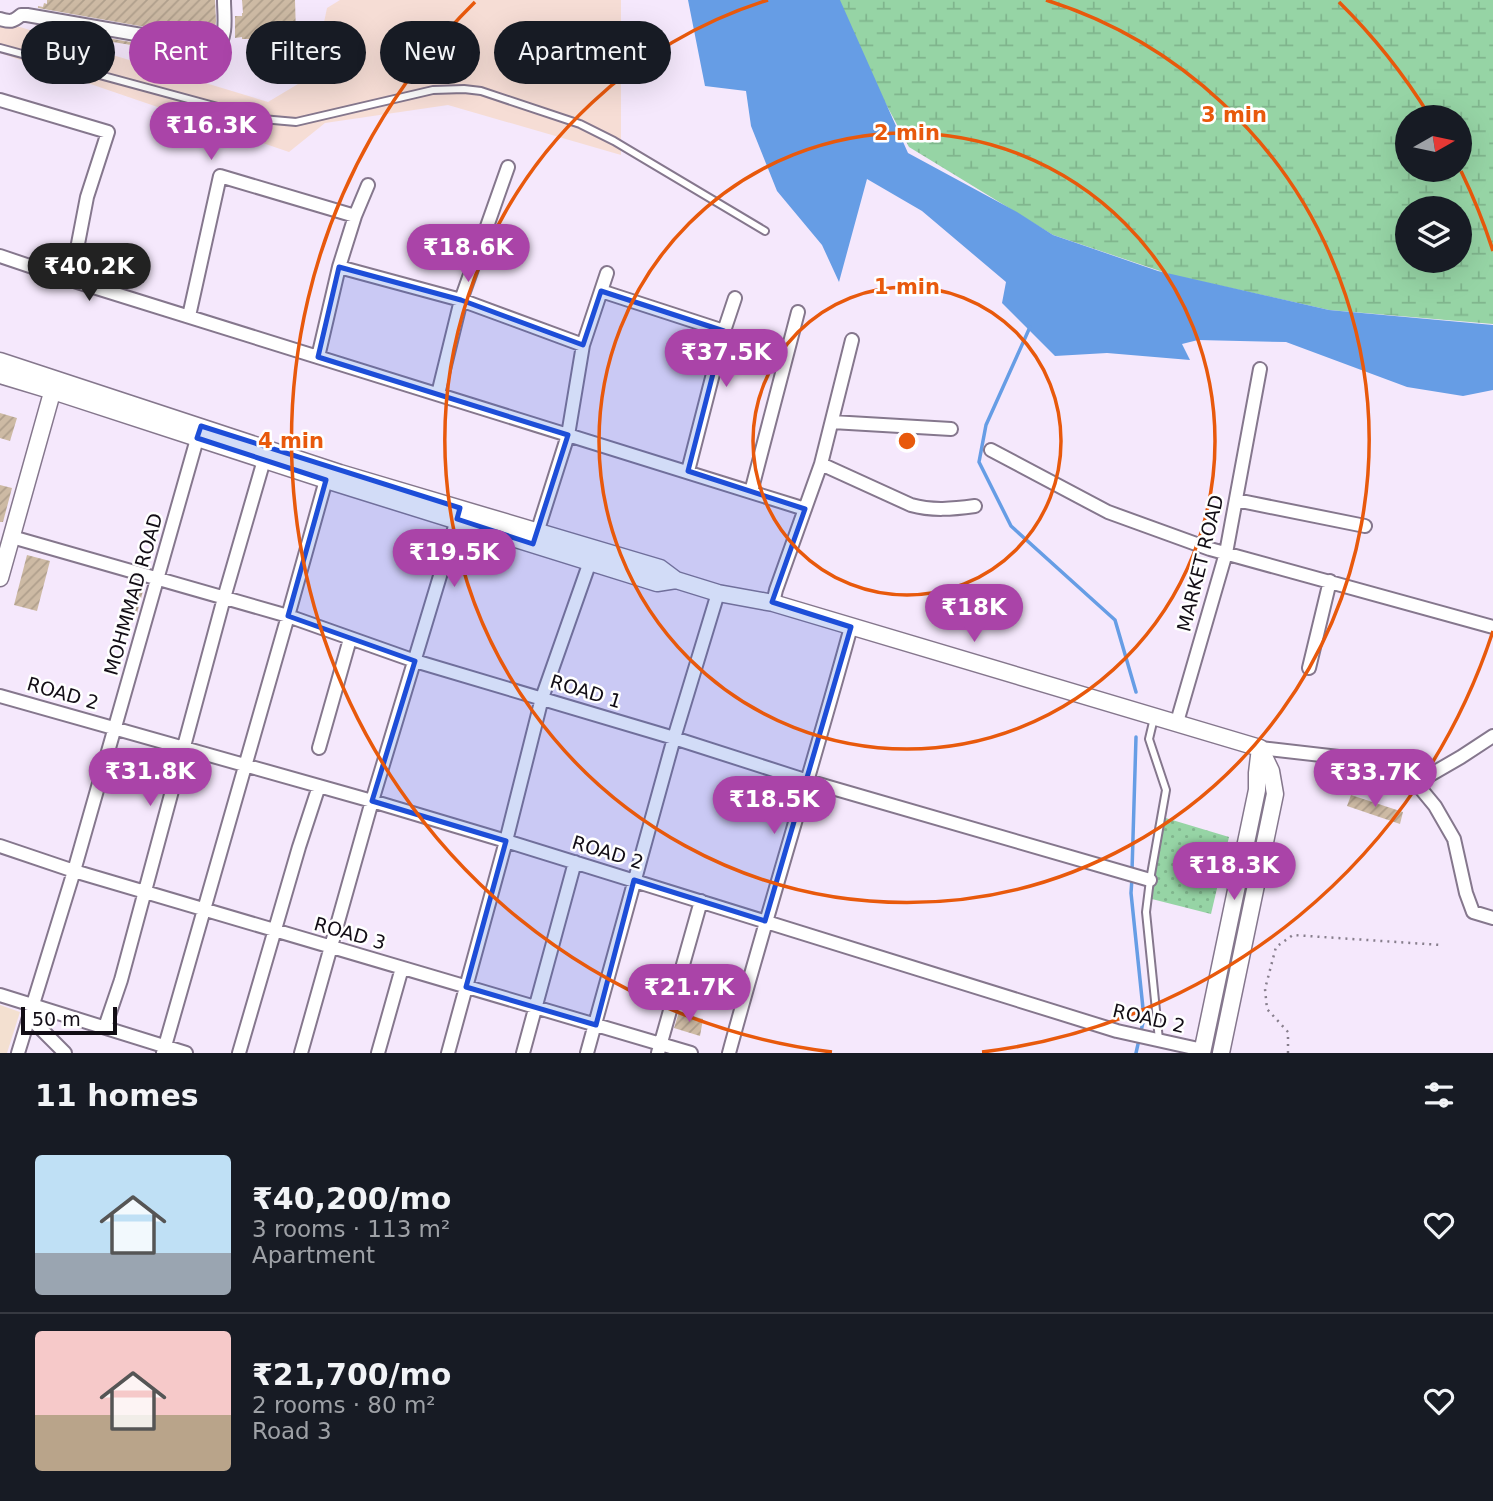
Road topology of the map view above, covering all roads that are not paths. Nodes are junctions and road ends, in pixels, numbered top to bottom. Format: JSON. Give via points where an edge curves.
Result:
{"nodes":[{"id":1,"x":225,"y":0,"type":"edge"},
{"id":2,"x":0,"y":19,"type":"edge"},
{"id":3,"x":0,"y":48,"type":"edge"},
{"id":4,"x":0,"y":100,"type":"edge"},
{"id":5,"x":508,"y":167,"type":"dead end"},
{"id":6,"x":368,"y":186,"type":"dead end"},
{"id":7,"x":355,"y":216,"type":"junction"},
{"id":8,"x":765,"y":231,"type":"dead end"},
{"id":9,"x":0,"y":256,"type":"edge"},
{"id":10,"x":339,"y":267,"type":"junction"},
{"id":11,"x":607,"y":273,"type":"dead end"},
{"id":12,"x":71,"y":280,"type":"junction"},
{"id":13,"x":601,"y":291,"type":"junction"},
{"id":14,"x":735,"y":298,"type":"dead end"},
{"id":15,"x":461,"y":300,"type":"junction"},
{"id":16,"x":798,"y":312,"type":"dead end"},
{"id":17,"x":189,"y":316,"type":"junction"},
{"id":18,"x":724,"y":331,"type":"junction"},
{"id":19,"x":852,"y":341,"type":"dead end"},
{"id":20,"x":583,"y":345,"type":"junction"},
{"id":21,"x":318,"y":357,"type":"junction"},
{"id":22,"x":0,"y":361,"type":"edge"},
{"id":23,"x":1260,"y":369,"type":"dead end"},
{"id":24,"x":0,"y":376,"type":"edge"},
{"id":25,"x":55,"y":385,"type":"junction"},
{"id":26,"x":438,"y":394,"type":"junction"},
{"id":27,"x":832,"y":422,"type":"junction"},
{"id":28,"x":951,"y":429,"type":"dead end"},
{"id":29,"x":199,"y":432,"type":"junction"},
{"id":30,"x":568,"y":435,"type":"junction"},
{"id":31,"x":991,"y":450,"type":"dead end"},
{"id":32,"x":264,"y":460,"type":"junction"},
{"id":33,"x":821,"y":464,"type":"junction"},
{"id":34,"x":688,"y":471,"type":"junction"},
{"id":35,"x":326,"y":480,"type":"junction"},
{"id":36,"x":751,"y":492,"type":"junction"},
{"id":37,"x":1236,"y":500,"type":"junction"},
{"id":38,"x":975,"y":506,"type":"dead end"},
{"id":39,"x":805,"y":509,"type":"junction"},
{"id":40,"x":458,"y":514,"type":"junction"},
{"id":41,"x":1364,"y":526,"type":"dead end"},
{"id":42,"x":12,"y":537,"type":"junction"},
{"id":43,"x":535,"y":538,"type":"junction"},
{"id":44,"x":1226,"y":553,"type":"junction"},
{"id":45,"x":592,"y":555,"type":"junction"},
{"id":46,"x":0,"y":578,"type":"edge"},
{"id":47,"x":158,"y":579,"type":"junction"},
{"id":48,"x":1330,"y":581,"type":"junction"},
{"id":49,"x":718,"y":593,"type":"junction"},
{"id":50,"x":225,"y":598,"type":"junction"},
{"id":51,"x":773,"y":603,"type":"junction"},
{"id":52,"x":288,"y":617,"type":"junction"},
{"id":53,"x":851,"y":627,"type":"junction"},
{"id":54,"x":1493,"y":627,"type":"edge"},
{"id":55,"x":350,"y":639,"type":"junction"},
{"id":56,"x":415,"y":661,"type":"junction"},
{"id":57,"x":1309,"y":668,"type":"dead end"},
{"id":58,"x":0,"y":696,"type":"edge"},
{"id":59,"x":542,"y":698,"type":"junction"},
{"id":60,"x":1154,"y":716,"type":"junction"},
{"id":61,"x":1177,"y":722,"type":"junction"},
{"id":62,"x":114,"y":728,"type":"junction"},
{"id":63,"x":1493,"y":736,"type":"edge"},
{"id":64,"x":674,"y":738,"type":"junction"},
{"id":65,"x":185,"y":748,"type":"junction"},
{"id":66,"x":319,"y":748,"type":"dead end"},
{"id":67,"x":1260,"y":748,"type":"junction"},
{"id":68,"x":244,"y":765,"type":"junction"},
{"id":69,"x":808,"y":781,"type":"junction"},
{"id":70,"x":1416,"y":783,"type":"junction"},
{"id":71,"x":319,"y":786,"type":"junction"},
{"id":72,"x":372,"y":801,"type":"junction"},
{"id":73,"x":506,"y":841,"type":"junction"},
{"id":74,"x":0,"y":846,"type":"edge"},
{"id":75,"x":575,"y":862,"type":"junction"},
{"id":76,"x":74,"y":871,"type":"junction"},
{"id":77,"x":634,"y":880,"type":"junction"},
{"id":78,"x":1150,"y":880,"type":"junction"},
{"id":79,"x":144,"y":892,"type":"junction"},
{"id":80,"x":701,"y":901,"type":"junction"},
{"id":81,"x":204,"y":909,"type":"junction"},
{"id":82,"x":1493,"y":918,"type":"edge"},
{"id":83,"x":765,"y":921,"type":"junction"},
{"id":84,"x":275,"y":930,"type":"junction"},
{"id":85,"x":330,"y":947,"type":"junction"},
{"id":86,"x":402,"y":968,"type":"junction"},
{"id":87,"x":466,"y":987,"type":"junction"},
{"id":88,"x":0,"y":995,"type":"edge"},
{"id":89,"x":536,"y":1007,"type":"junction"},
{"id":90,"x":31,"y":1011,"type":"junction"},
{"id":91,"x":596,"y":1025,"type":"junction"},
{"id":92,"x":105,"y":1027,"type":"junction"},
{"id":93,"x":1159,"y":1040,"type":"junction"},
{"id":94,"x":164,"y":1049,"type":"edge"},
{"id":95,"x":659,"y":1049,"type":"edge"},
{"id":96,"x":1203,"y":1051,"type":"edge"},
{"id":97,"x":18,"y":1053,"type":"edge"},
{"id":98,"x":65,"y":1053,"type":"edge"},
{"id":99,"x":186,"y":1053,"type":"edge"},
{"id":100,"x":239,"y":1053,"type":"edge"},
{"id":101,"x":301,"y":1053,"type":"edge"},
{"id":102,"x":377,"y":1053,"type":"edge"},
{"id":103,"x":448,"y":1053,"type":"edge"},
{"id":104,"x":523,"y":1053,"type":"edge"},
{"id":105,"x":587,"y":1053,"type":"edge"},
{"id":106,"x":691,"y":1053,"type":"edge"},
{"id":107,"x":729,"y":1053,"type":"edge"},
{"id":108,"x":1221,"y":1053,"type":"edge"}],
"edges":[{"from":1,"to":2,"type":"street","via":[[223,40],[216,48],[27,15],[9,22]]},
{"from":3,"to":8,"type":"lane","via":[[280,121],[316,118],[433,90],[481,91],[580,124]]},
{"from":4,"to":12,"type":"street","via":[[108,132],[87,197]]},
{"from":5,"to":15,"type":"street"},
{"from":6,"to":7,"type":"street"},
{"from":7,"to":10,"type":"street"},
{"from":7,"to":17,"type":"street","via":[[220,176]]},
{"from":9,"to":12,"type":"street"},
{"from":10,"to":15,"type":"street"},
{"from":10,"to":21,"type":"street"},
{"from":11,"to":13,"type":"street"},
{"from":12,"to":17,"type":"street"},
{"from":13,"to":18,"type":"street"},
{"from":13,"to":20,"type":"street"},
{"from":14,"to":18,"type":"street"},
{"from":15,"to":20,"type":"street"},
{"from":15,"to":26,"type":"street"},
{"from":16,"to":36,"type":"street"},
{"from":17,"to":21,"type":"street"},
{"from":18,"to":34,"type":"street"},
{"from":19,"to":27,"type":"street"},
{"from":20,"to":30,"type":"street"},
{"from":21,"to":26,"type":"street"},
{"from":22,"to":25,"type":"street"},
{"from":23,"to":37,"type":"street","name":"MARKET ROAD"},
{"from":24,"to":25,"type":"street"},
{"from":25,"to":29,"type":"street"},
{"from":25,"to":42,"type":"street"},
{"from":26,"to":30,"type":"street"},
{"from":27,"to":28,"type":"street"},
{"from":27,"to":33,"type":"street"},
{"from":29,"to":32,"type":"street"},
{"from":29,"to":40,"type":"street","via":[[340,472]]},
{"from":29,"to":47,"type":"street","name":"MOHMMAD ROAD"},
{"from":30,"to":34,"type":"street"},
{"from":30,"to":43,"type":"street"},
{"from":31,"to":44,"type":"street","via":[[1108,512]]},
{"from":32,"to":35,"type":"street"},
{"from":32,"to":50,"type":"street"},
{"from":33,"to":38,"type":"street","via":[[919,507]]},
{"from":33,"to":39,"type":"street"},
{"from":34,"to":36,"type":"street"},
{"from":35,"to":40,"type":"street"},
{"from":35,"to":52,"type":"street"},
{"from":36,"to":39,"type":"street"},
{"from":37,"to":41,"type":"street"},
{"from":37,"to":44,"type":"street","name":"MARKET ROAD"},
{"from":39,"to":51,"type":"street"},
{"from":40,"to":43,"type":"street"},
{"from":40,"to":56,"type":"street"},
{"from":42,"to":46,"type":"street"},
{"from":42,"to":47,"type":"street","name":"ROAD 1"},
{"from":43,"to":45,"type":"street"},
{"from":44,"to":48,"type":"street"},
{"from":44,"to":61,"type":"street","name":"MARKET ROAD"},
{"from":45,"to":49,"type":"street","via":[[657,583],[676,580]]},
{"from":45,"to":59,"type":"street"},
{"from":47,"to":50,"type":"street","name":"ROAD 1"},
{"from":47,"to":62,"type":"street","name":"MOHMMAD ROAD"},
{"from":48,"to":54,"type":"street"},
{"from":48,"to":57,"type":"street"},
{"from":49,"to":51,"type":"street"},
{"from":49,"to":64,"type":"street"},
{"from":50,"to":52,"type":"street","name":"ROAD 1"},
{"from":50,"to":65,"type":"street"},
{"from":51,"to":53,"type":"street"},
{"from":52,"to":55,"type":"street","name":"ROAD 1"},
{"from":52,"to":68,"type":"street"},
{"from":53,"to":60,"type":"street"},
{"from":53,"to":69,"type":"street"},
{"from":55,"to":56,"type":"street","name":"ROAD 1"},
{"from":55,"to":66,"type":"street"},
{"from":56,"to":59,"type":"street","name":"ROAD 1"},
{"from":56,"to":72,"type":"street"},
{"from":58,"to":62,"type":"street","name":"ROAD 2"},
{"from":59,"to":64,"type":"street","name":"ROAD 1"},
{"from":59,"to":73,"type":"street"},
{"from":60,"to":61,"type":"street"},
{"from":60,"to":78,"type":"lane","via":[[1149,739],[1166,790]]},
{"from":61,"to":67,"type":"street"},
{"from":62,"to":65,"type":"street","name":"ROAD 2"},
{"from":62,"to":76,"type":"street","name":"MOHMMAD ROAD"},
{"from":63,"to":70,"type":"street"},
{"from":64,"to":69,"type":"street","name":"ROAD 1"},
{"from":64,"to":77,"type":"street"},
{"from":65,"to":68,"type":"street","name":"ROAD 2"},
{"from":65,"to":79,"type":"street"},
{"from":67,"to":70,"type":"street","via":[[1356,759]]},
{"from":67,"to":96,"type":"street","via":[[1257,790]]},
{"from":67,"to":108,"type":"street","via":[[1276,794]]},
{"from":68,"to":71,"type":"street","name":"ROAD 2"},
{"from":68,"to":81,"type":"street"},
{"from":69,"to":78,"type":"street","name":"ROAD 1"},
{"from":69,"to":83,"type":"street"},
{"from":70,"to":82,"type":"street","via":[[1454,839],[1473,912]]},
{"from":71,"to":72,"type":"street","name":"ROAD 2"},
{"from":71,"to":84,"type":"street"},
{"from":72,"to":73,"type":"street","name":"ROAD 2"},
{"from":72,"to":85,"type":"street"},
{"from":73,"to":75,"type":"street","name":"ROAD 2"},
{"from":73,"to":87,"type":"street"},
{"from":74,"to":76,"type":"street","name":"ROAD 3"},
{"from":75,"to":77,"type":"street","name":"ROAD 2"},
{"from":75,"to":89,"type":"street"},
{"from":76,"to":79,"type":"street","name":"ROAD 3"},
{"from":76,"to":90,"type":"street","name":"MOHMMAD ROAD"},
{"from":77,"to":80,"type":"street","name":"ROAD 2"},
{"from":77,"to":91,"type":"street"},
{"from":78,"to":93,"type":"lane","via":[[1146,912]]},
{"from":79,"to":81,"type":"street","name":"ROAD 3"},
{"from":79,"to":92,"type":"street"},
{"from":80,"to":83,"type":"street","name":"ROAD 2"},
{"from":80,"to":95,"type":"street"},
{"from":81,"to":84,"type":"street","name":"ROAD 3"},
{"from":81,"to":94,"type":"street"},
{"from":83,"to":93,"type":"street","name":"ROAD 2","via":[[1117,1031]]},
{"from":83,"to":107,"type":"street"},
{"from":84,"to":85,"type":"street","name":"ROAD 3"},
{"from":84,"to":100,"type":"street"},
{"from":85,"to":86,"type":"street","name":"ROAD 3"},
{"from":85,"to":101,"type":"street"},
{"from":86,"to":87,"type":"street","name":"ROAD 3"},
{"from":86,"to":102,"type":"street"},
{"from":87,"to":89,"type":"street","name":"ROAD 3"},
{"from":87,"to":103,"type":"street"},
{"from":88,"to":90,"type":"street"},
{"from":89,"to":91,"type":"street","name":"ROAD 3"},
{"from":89,"to":104,"type":"street"},
{"from":90,"to":92,"type":"street"},
{"from":90,"to":97,"type":"street","name":"MOHMMAD ROAD"},
{"from":90,"to":98,"type":"street"},
{"from":91,"to":95,"type":"street","name":"ROAD 3"},
{"from":91,"to":105,"type":"street"},
{"from":92,"to":94,"type":"street"},
{"from":93,"to":96,"type":"street","name":"ROAD 2"},
{"from":94,"to":99,"type":"street"},
{"from":95,"to":106,"type":"street","name":"ROAD 3"}]}
